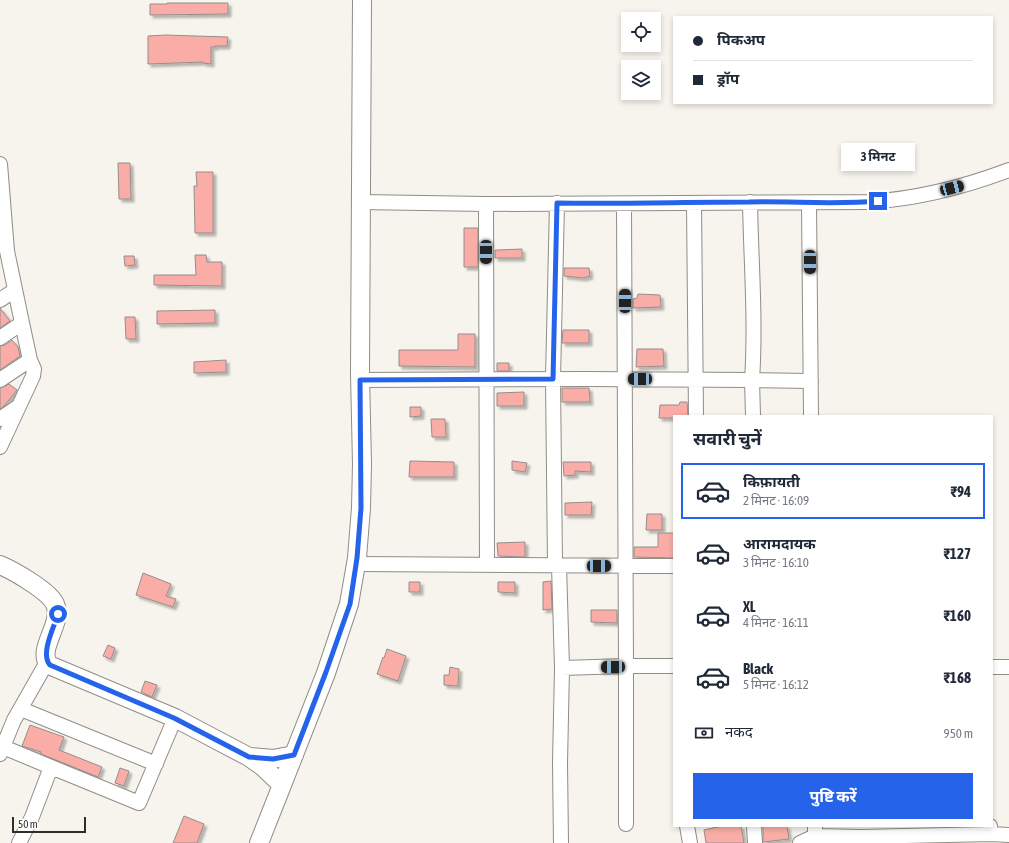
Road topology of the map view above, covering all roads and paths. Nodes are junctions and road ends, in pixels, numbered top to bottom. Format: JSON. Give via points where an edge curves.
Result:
{"nodes":[{"id":1,"x":362,"y":0,"type":"edge"},
{"id":2,"x":0,"y":164,"type":"edge"},
{"id":3,"x":1009,"y":170,"type":"edge"},
{"id":4,"x":1,"y":194,"type":"edge"},
{"id":5,"x":360,"y":202,"type":"junction"},
{"id":6,"x":750,"y":202,"type":"junction"},
{"id":7,"x":557,"y":203,"type":"junction"},
{"id":8,"x":694,"y":203,"type":"junction"},
{"id":9,"x":809,"y":203,"type":"junction"},
{"id":10,"x":486,"y":204,"type":"junction"},
{"id":11,"x":624,"y":204,"type":"junction"},
{"id":12,"x":3,"y":226,"type":"edge"},
{"id":13,"x":4,"y":254,"type":"edge"},
{"id":14,"x":14,"y":290,"type":"junction"},
{"id":15,"x":0,"y":300,"type":"edge"},
{"id":16,"x":22,"y":322,"type":"junction"},
{"id":17,"x":0,"y":338,"type":"edge"},
{"id":18,"x":30,"y":360,"type":"junction"},
{"id":19,"x":486,"y":379,"type":"junction"},
{"id":20,"x":553,"y":379,"type":"junction"},
{"id":21,"x":625,"y":379,"type":"junction"},
{"id":22,"x":0,"y":380,"type":"edge"},
{"id":23,"x":360,"y":380,"type":"junction"},
{"id":24,"x":696,"y":380,"type":"junction"},
{"id":25,"x":752,"y":380,"type":"junction"},
{"id":26,"x":811,"y":381,"type":"junction"},
{"id":27,"x":19,"y":406,"type":"junction"},
{"id":28,"x":696,"y":415,"type":"edge"},
{"id":29,"x":753,"y":415,"type":"edge"},
{"id":30,"x":811,"y":415,"type":"edge"},
{"id":31,"x":0,"y":419,"type":"edge"},
{"id":32,"x":0,"y":447,"type":"edge"},
{"id":33,"x":356,"y":564,"type":"junction"},
{"id":34,"x":0,"y":565,"type":"edge"},
{"id":35,"x":487,"y":565,"type":"junction"},
{"id":36,"x":557,"y":566,"type":"junction"},
{"id":37,"x":625,"y":566,"type":"junction"},
{"id":38,"x":673,"y":566,"type":"edge"},
{"id":39,"x":47,"y":662,"type":"junction"},
{"id":40,"x":626,"y":666,"type":"junction"},
{"id":41,"x":673,"y":666,"type":"edge"},
{"id":42,"x":993,"y":667,"type":"edge"},
{"id":43,"x":1009,"y":667,"type":"edge"},
{"id":44,"x":562,"y":668,"type":"junction"},
{"id":45,"x":21,"y":709,"type":"junction"},
{"id":46,"x":174,"y":718,"type":"junction"},
{"id":47,"x":1,"y":750,"type":"edge"},
{"id":48,"x":294,"y":755,"type":"junction"},
{"id":49,"x":249,"y":757,"type":"junction"},
{"id":50,"x":156,"y":764,"type":"junction"},
{"id":51,"x":51,"y":768,"type":"junction"},
{"id":52,"x":282,"y":786,"type":"junction"},
{"id":53,"x":626,"y":824,"type":"dead end"},
{"id":54,"x":687,"y":827,"type":"edge"},
{"id":55,"x":754,"y":827,"type":"edge"},
{"id":56,"x":990,"y":830,"type":"edge"},
{"id":57,"x":815,"y":831,"type":"edge"},
{"id":58,"x":926,"y":831,"type":"edge"},
{"id":59,"x":1009,"y":835,"type":"edge"},
{"id":60,"x":19,"y":843,"type":"edge"},
{"id":61,"x":258,"y":843,"type":"edge"},
{"id":62,"x":561,"y":843,"type":"edge"},
{"id":63,"x":690,"y":843,"type":"edge"},
{"id":64,"x":755,"y":843,"type":"edge"},
{"id":65,"x":800,"y":843,"type":"edge"}],
"edges":[{"from":1,"to":5,"type":"main road"},
{"from":2,"to":4,"type":"street"},
{"from":3,"to":9,"type":"street","via":[[939,192],[887,201]]},
{"from":4,"to":12,"type":"street"},
{"from":5,"to":10,"type":"street"},
{"from":5,"to":23,"type":"main road"},
{"from":6,"to":8,"type":"street"},
{"from":6,"to":9,"type":"street"},
{"from":6,"to":25,"type":"street","via":[[754,360]]},
{"from":7,"to":10,"type":"street"},
{"from":7,"to":11,"type":"street"},
{"from":7,"to":20,"type":"street"},
{"from":8,"to":11,"type":"street"},
{"from":8,"to":24,"type":"street"},
{"from":9,"to":26,"type":"street"},
{"from":10,"to":19,"type":"street"},
{"from":11,"to":21,"type":"street"},
{"from":12,"to":13,"type":"street"},
{"from":13,"to":14,"type":"street"},
{"from":14,"to":15,"type":"street"},
{"from":14,"to":16,"type":"street"},
{"from":16,"to":17,"type":"street"},
{"from":16,"to":18,"type":"street"},
{"from":18,"to":22,"type":"street"},
{"from":18,"to":27,"type":"street","via":[[34,369],[33,376]]},
{"from":19,"to":20,"type":"street"},
{"from":19,"to":23,"type":"street"},
{"from":19,"to":35,"type":"street"},
{"from":20,"to":21,"type":"street"},
{"from":20,"to":36,"type":"street"},
{"from":21,"to":24,"type":"street"},
{"from":21,"to":37,"type":"street"},
{"from":23,"to":33,"type":"main road","via":[[361,508]]},
{"from":24,"to":25,"type":"street"},
{"from":24,"to":28,"type":"street"},
{"from":25,"to":26,"type":"street"},
{"from":25,"to":29,"type":"street"},
{"from":26,"to":30,"type":"street"},
{"from":27,"to":31,"type":"street"},
{"from":27,"to":32,"type":"street"},
{"from":33,"to":35,"type":"street"},
{"from":33,"to":48,"type":"main road","via":[[350,604]]},
{"from":34,"to":39,"type":"main road","via":[[46,593],[55,603],[58,614],[46,650]]},
{"from":35,"to":36,"type":"street"},
{"from":36,"to":37,"type":"street"},
{"from":36,"to":44,"type":"street"},
{"from":37,"to":38,"type":"street"},
{"from":37,"to":40,"type":"street"},
{"from":39,"to":45,"type":"street"},
{"from":39,"to":46,"type":"main road"},
{"from":40,"to":41,"type":"street"},
{"from":40,"to":44,"type":"street"},
{"from":40,"to":53,"type":"street"},
{"from":42,"to":43,"type":"street"},
{"from":44,"to":62,"type":"street"},
{"from":45,"to":47,"type":"street"},
{"from":45,"to":50,"type":"street"},
{"from":46,"to":49,"type":"main road"},
{"from":46,"to":50,"type":"street"},
{"from":47,"to":51,"type":"street"},
{"from":48,"to":49,"type":"main road","via":[[273,759]]},
{"from":48,"to":52,"type":"main road"},
{"from":49,"to":52,"type":"main road"},
{"from":50,"to":51,"type":"street","via":[[139,803]]},
{"from":51,"to":60,"type":"street"},
{"from":52,"to":61,"type":"main road"},
{"from":54,"to":63,"type":"street"},
{"from":55,"to":64,"type":"street"},
{"from":56,"to":58,"type":"street"},
{"from":56,"to":59,"type":"street"},
{"from":57,"to":58,"type":"street","via":[[862,837]]},
{"from":57,"to":65,"type":"street"}]}
